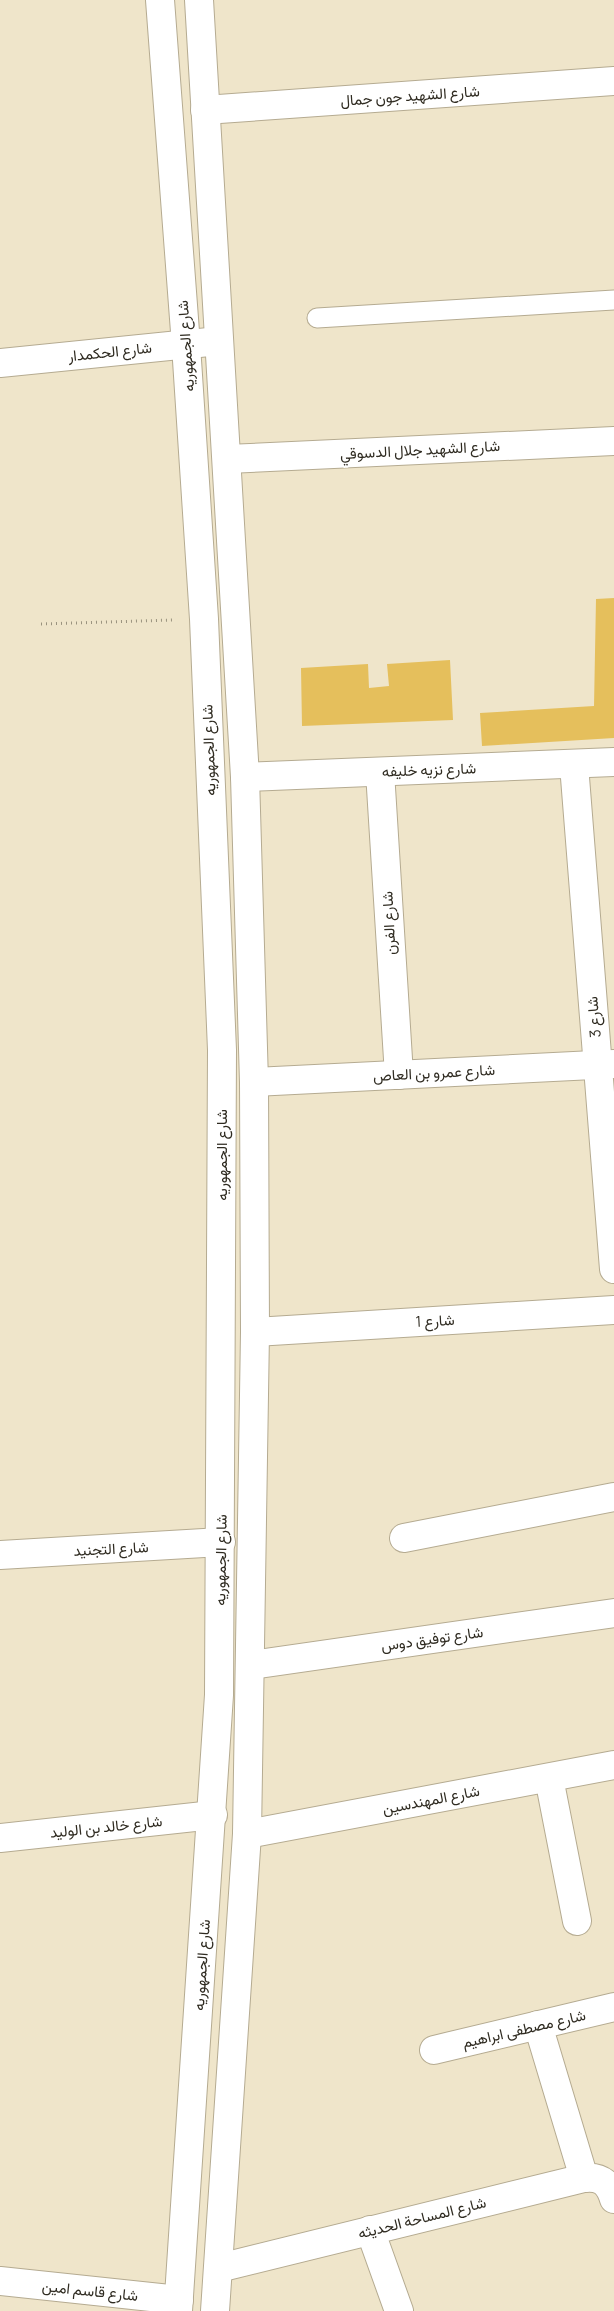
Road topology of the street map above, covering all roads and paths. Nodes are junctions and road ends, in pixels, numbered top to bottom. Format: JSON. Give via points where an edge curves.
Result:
{"nodes":[{"id":1,"x":160,"y":0,"type":"edge"},
{"id":2,"x":199,"y":0,"type":"edge"},
{"id":3,"x":614,"y":81,"type":"edge"},
{"id":4,"x":205,"y":110,"type":"junction"},
{"id":5,"x":614,"y":300,"type":"edge"},
{"id":6,"x":317,"y":318,"type":"dead end"},
{"id":7,"x":219,"y":341,"type":"junction"},
{"id":8,"x":186,"y":345,"type":"junction"},
{"id":9,"x":0,"y":363,"type":"edge"},
{"id":10,"x":614,"y":441,"type":"edge"},
{"id":11,"x":226,"y":459,"type":"junction"},
{"id":12,"x":204,"y":619,"type":"junction"},
{"id":13,"x":41,"y":624,"type":"dead end"},
{"id":14,"x":614,"y":762,"type":"edge"},
{"id":15,"x":574,"y":765,"type":"junction"},
{"id":16,"x":380,"y":772,"type":"junction"},
{"id":17,"x":245,"y":777,"type":"junction"},
{"id":18,"x":606,"y":1064,"type":"edge"},
{"id":19,"x":399,"y":1075,"type":"junction"},
{"id":20,"x":254,"y":1082,"type":"junction"},
{"id":21,"x":614,"y":1269,"type":"edge"},
{"id":22,"x":614,"y":1310,"type":"edge"},
{"id":23,"x":255,"y":1332,"type":"junction"},
{"id":24,"x":614,"y":1497,"type":"edge"},
{"id":25,"x":404,"y":1538,"type":"dead end"},
{"id":26,"x":221,"y":1542,"type":"junction"},
{"id":27,"x":0,"y":1555,"type":"edge"},
{"id":28,"x":614,"y":1613,"type":"edge"},
{"id":29,"x":251,"y":1665,"type":"junction"},
{"id":30,"x":614,"y":1765,"type":"edge"},
{"id":31,"x":549,"y":1778,"type":"junction"},
{"id":32,"x":212,"y":1816,"type":"junction"},
{"id":33,"x":247,"y":1834,"type":"junction"},
{"id":34,"x":0,"y":1838,"type":"edge"},
{"id":35,"x":577,"y":1922,"type":"dead end"},
{"id":36,"x":614,"y":2008,"type":"edge"},
{"id":37,"x":538,"y":2025,"type":"junction"},
{"id":38,"x":434,"y":2050,"type":"dead end"},
{"id":39,"x":584,"y":2178,"type":"junction"},
{"id":40,"x":614,"y":2199,"type":"edge"},
{"id":41,"x":370,"y":2230,"type":"junction"},
{"id":42,"x":219,"y":2268,"type":"junction"},
{"id":43,"x":0,"y":2281,"type":"edge"},
{"id":44,"x":179,"y":2306,"type":"edge"},
{"id":45,"x":215,"y":2311,"type":"edge"},
{"id":46,"x":399,"y":2311,"type":"edge"}],
"edges":[{"from":1,"to":8,"type":"street","name":"شارع الجمهوريه"},
{"from":2,"to":4,"type":"street","name":"شارع الجمهوريه"},
{"from":3,"to":4,"type":"street","name":"شارع الشهيد جون جمال"},
{"from":4,"to":7,"type":"street","name":"شارع الجمهوريه"},
{"from":5,"to":6,"type":"lane"},
{"from":7,"to":8,"type":"street","name":"شارع الحكمدار"},
{"from":7,"to":11,"type":"street","name":"شارع الجمهوريه"},
{"from":8,"to":9,"type":"street","name":"شارع الحكمدار"},
{"from":8,"to":12,"type":"street","name":"شارع الجمهوريه"},
{"from":10,"to":11,"type":"street","name":"شارع الشهيد جلال الدسوقي"},
{"from":11,"to":17,"type":"street","name":"شارع الجمهوريه"},
{"from":12,"to":13,"type":"path"},
{"from":12,"to":26,"type":"street","name":"شارع الجمهوريه","via":[[222,1050]]},
{"from":14,"to":15,"type":"street","name":"شارع نزيه خليفه"},
{"from":15,"to":16,"type":"street","name":"شارع نزيه خليفه"},
{"from":15,"to":18,"type":"street","name":"شارع 3"},
{"from":16,"to":17,"type":"street","name":"شارع نزيه خليفه"},
{"from":16,"to":19,"type":"street","name":"شارع الفرن"},
{"from":17,"to":20,"type":"street","name":"شارع الجمهوريه"},
{"from":18,"to":19,"type":"street","name":"شارع عمرو بن العاص"},
{"from":18,"to":21,"type":"street","name":"شارع 3"},
{"from":19,"to":20,"type":"street","name":"شارع عمرو بن العاص"},
{"from":20,"to":23,"type":"street","name":"شارع الجمهوريه"},
{"from":22,"to":23,"type":"street","name":"شارع 1"},
{"from":23,"to":29,"type":"street","name":"شارع الجمهوريه"},
{"from":24,"to":25,"type":"street"},
{"from":26,"to":27,"type":"street","name":"شارع التجنيد"},
{"from":26,"to":32,"type":"street","name":"شارع الجمهوريه","via":[[219,1695]]},
{"from":28,"to":29,"type":"street","name":"شارع توفيق دوس"},
{"from":29,"to":33,"type":"street","name":"شارع الجمهوريه"},
{"from":30,"to":31,"type":"street","name":"شارع المهندسين"},
{"from":31,"to":33,"type":"street","name":"شارع المهندسين"},
{"from":31,"to":35,"type":"street"},
{"from":32,"to":34,"type":"street","name":"شارع خالد بن الوليد"},
{"from":32,"to":44,"type":"street","name":"شارع الجمهوريه"},
{"from":33,"to":42,"type":"street","name":"شارع الجمهوريه"},
{"from":36,"to":37,"type":"street","name":"شارع مصطفى ابراهيم"},
{"from":37,"to":38,"type":"street","name":"شارع مصطفى ابراهيم"},
{"from":37,"to":39,"type":"street"},
{"from":39,"to":40,"type":"street","name":"شارع المساحة الحديثه","via":[[599,2178],[606,2182]]},
{"from":39,"to":41,"type":"street","name":"شارع المساحة الحديثه"},
{"from":41,"to":42,"type":"street","name":"شارع المساحة الحديثه"},
{"from":41,"to":46,"type":"street"},
{"from":42,"to":45,"type":"street","name":"شارع الجمهوريه"},
{"from":43,"to":44,"type":"street","name":"شارع قاسم امين"}]}
